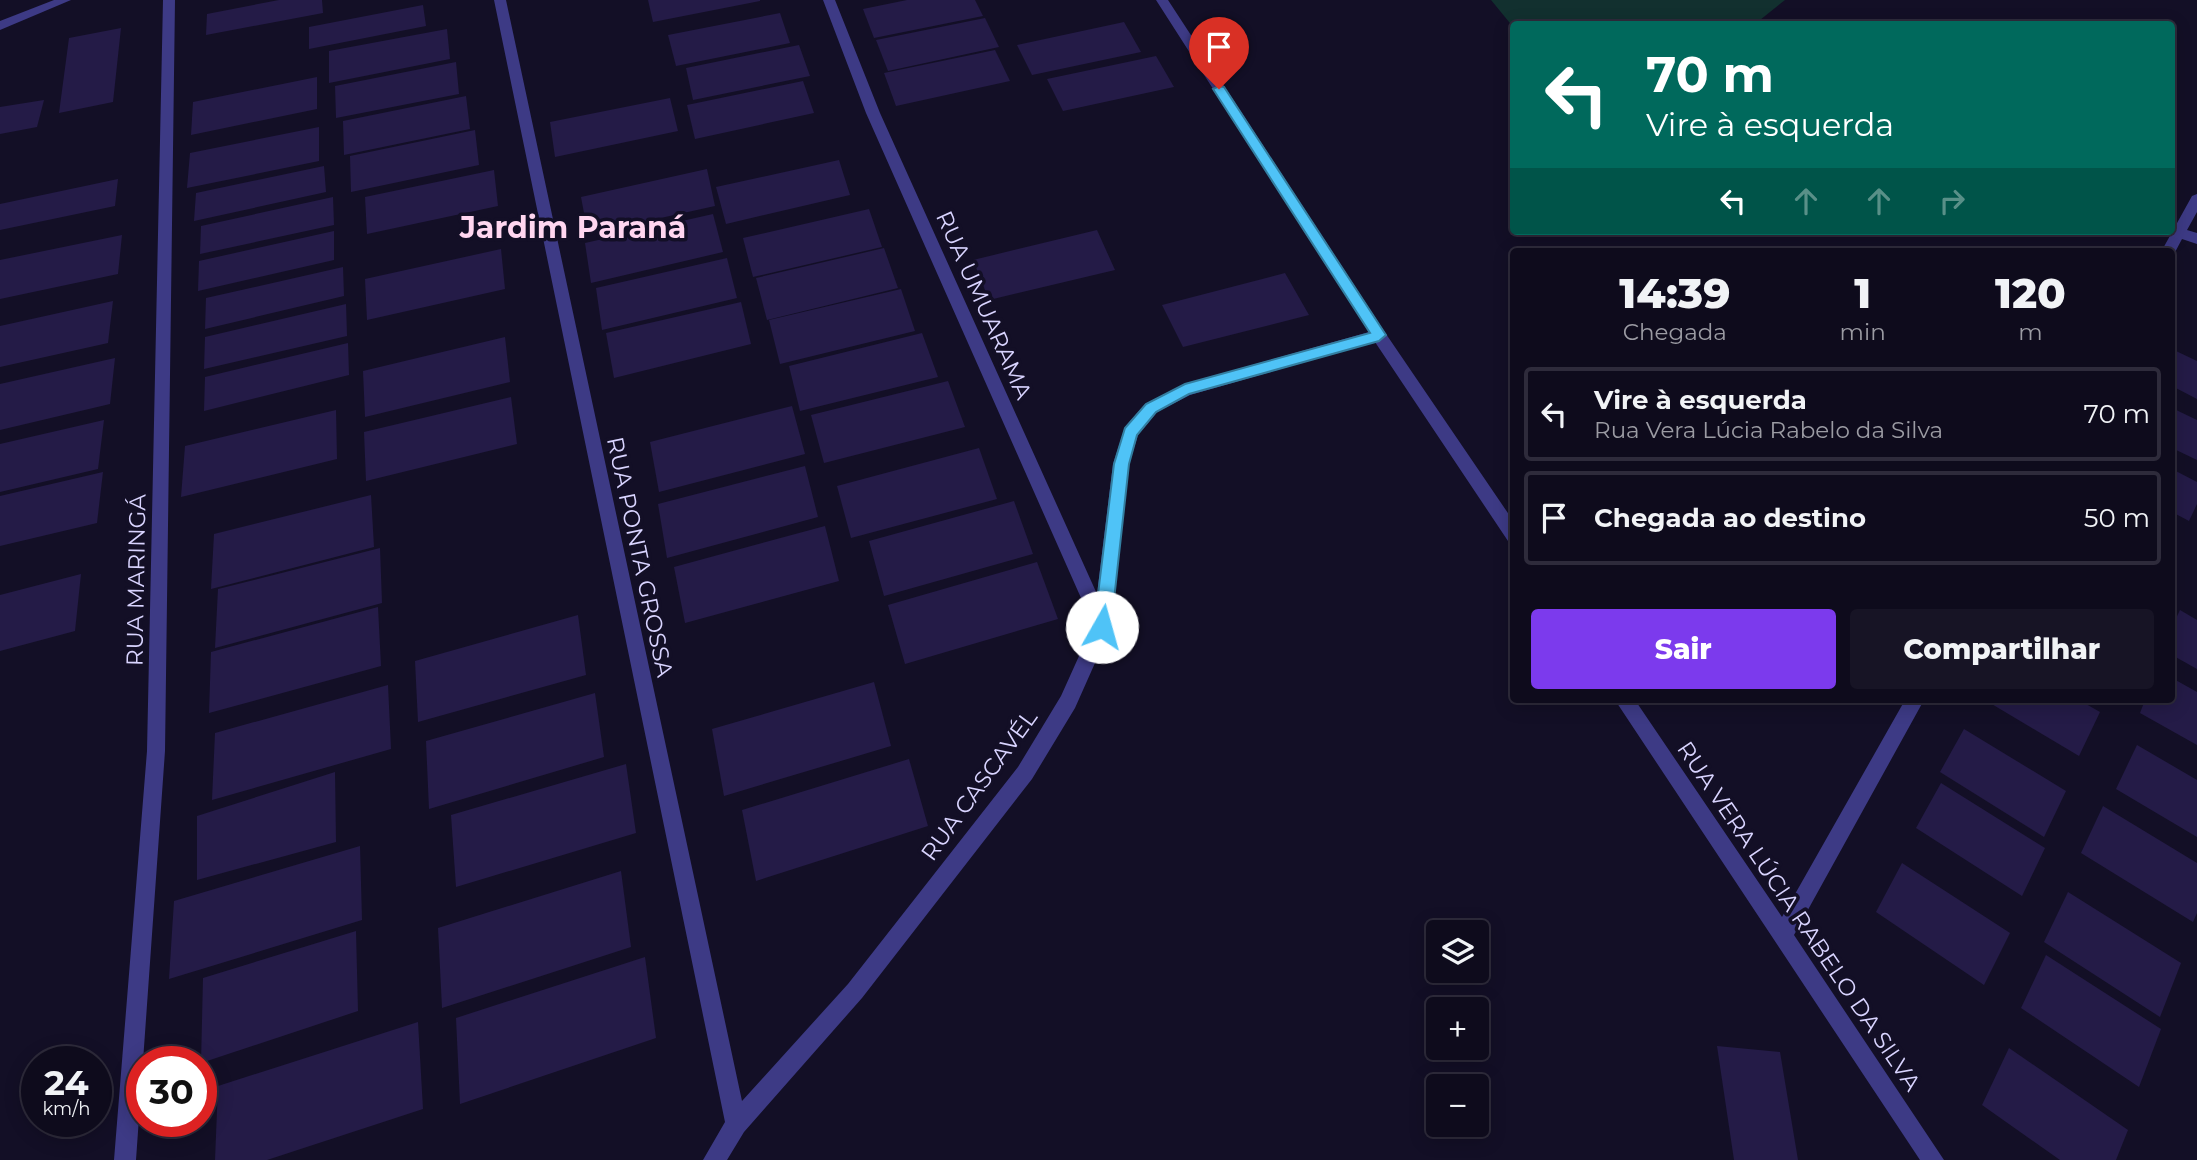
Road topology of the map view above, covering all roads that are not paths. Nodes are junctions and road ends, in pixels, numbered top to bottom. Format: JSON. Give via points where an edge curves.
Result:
{"nodes":[{"id":1,"x":65,"y":0,"type":"edge"},
{"id":2,"x":169,"y":0,"type":"edge"},
{"id":3,"x":500,"y":0,"type":"edge"},
{"id":4,"x":829,"y":0,"type":"edge"},
{"id":5,"x":1162,"y":0,"type":"edge"},
{"id":6,"x":0,"y":26,"type":"edge"},
{"id":7,"x":2197,"y":199,"type":"edge"},
{"id":8,"x":2179,"y":232,"type":"junction"},
{"id":9,"x":2197,"y":239,"type":"edge"},
{"id":10,"x":2170,"y":248,"type":"edge"},
{"id":11,"x":1379,"y":335,"type":"junction"},
{"id":12,"x":1510,"y":531,"type":"edge"},
{"id":13,"x":1102,"y":627,"type":"junction"},
{"id":14,"x":1626,"y":703,"type":"edge"},
{"id":15,"x":1913,"y":703,"type":"edge"},
{"id":16,"x":1782,"y":936,"type":"junction"},
{"id":17,"x":736,"y":1124,"type":"junction"},
{"id":18,"x":125,"y":1160,"type":"edge"},
{"id":19,"x":714,"y":1160,"type":"edge"},
{"id":20,"x":1933,"y":1160,"type":"edge"}],
"edges":[{"from":1,"to":6,"type":"street"},
{"from":2,"to":18,"type":"street","name":"RUA MARINGÁ","via":[[156,751]]},
{"from":3,"to":17,"type":"street","name":"RUA PONTA GROSSA"},
{"from":4,"to":13,"type":"street","name":"RUA UMUARAMA","via":[[873,113]]},
{"from":5,"to":11,"type":"street"},
{"from":7,"to":8,"type":"street"},
{"from":8,"to":9,"type":"street"},
{"from":8,"to":10,"type":"street"},
{"from":11,"to":12,"type":"street"},
{"from":11,"to":13,"type":"street","name":"RUA CASCAVÉL","via":[[1185,390],[1151,408],[1131,432],[1121,464]]},
{"from":13,"to":17,"type":"street","name":"RUA CASCAVÉL","via":[[1068,702],[1025,772],[855,992]]},
{"from":14,"to":16,"type":"street","name":"RUA VERA LÚCIA RABELO DA SILVA"},
{"from":15,"to":16,"type":"street"},
{"from":16,"to":20,"type":"street","name":"RUA VERA LÚCIA RABELO DA SILVA"},
{"from":17,"to":19,"type":"street","name":"RUA CASCAVÉL"}]}
